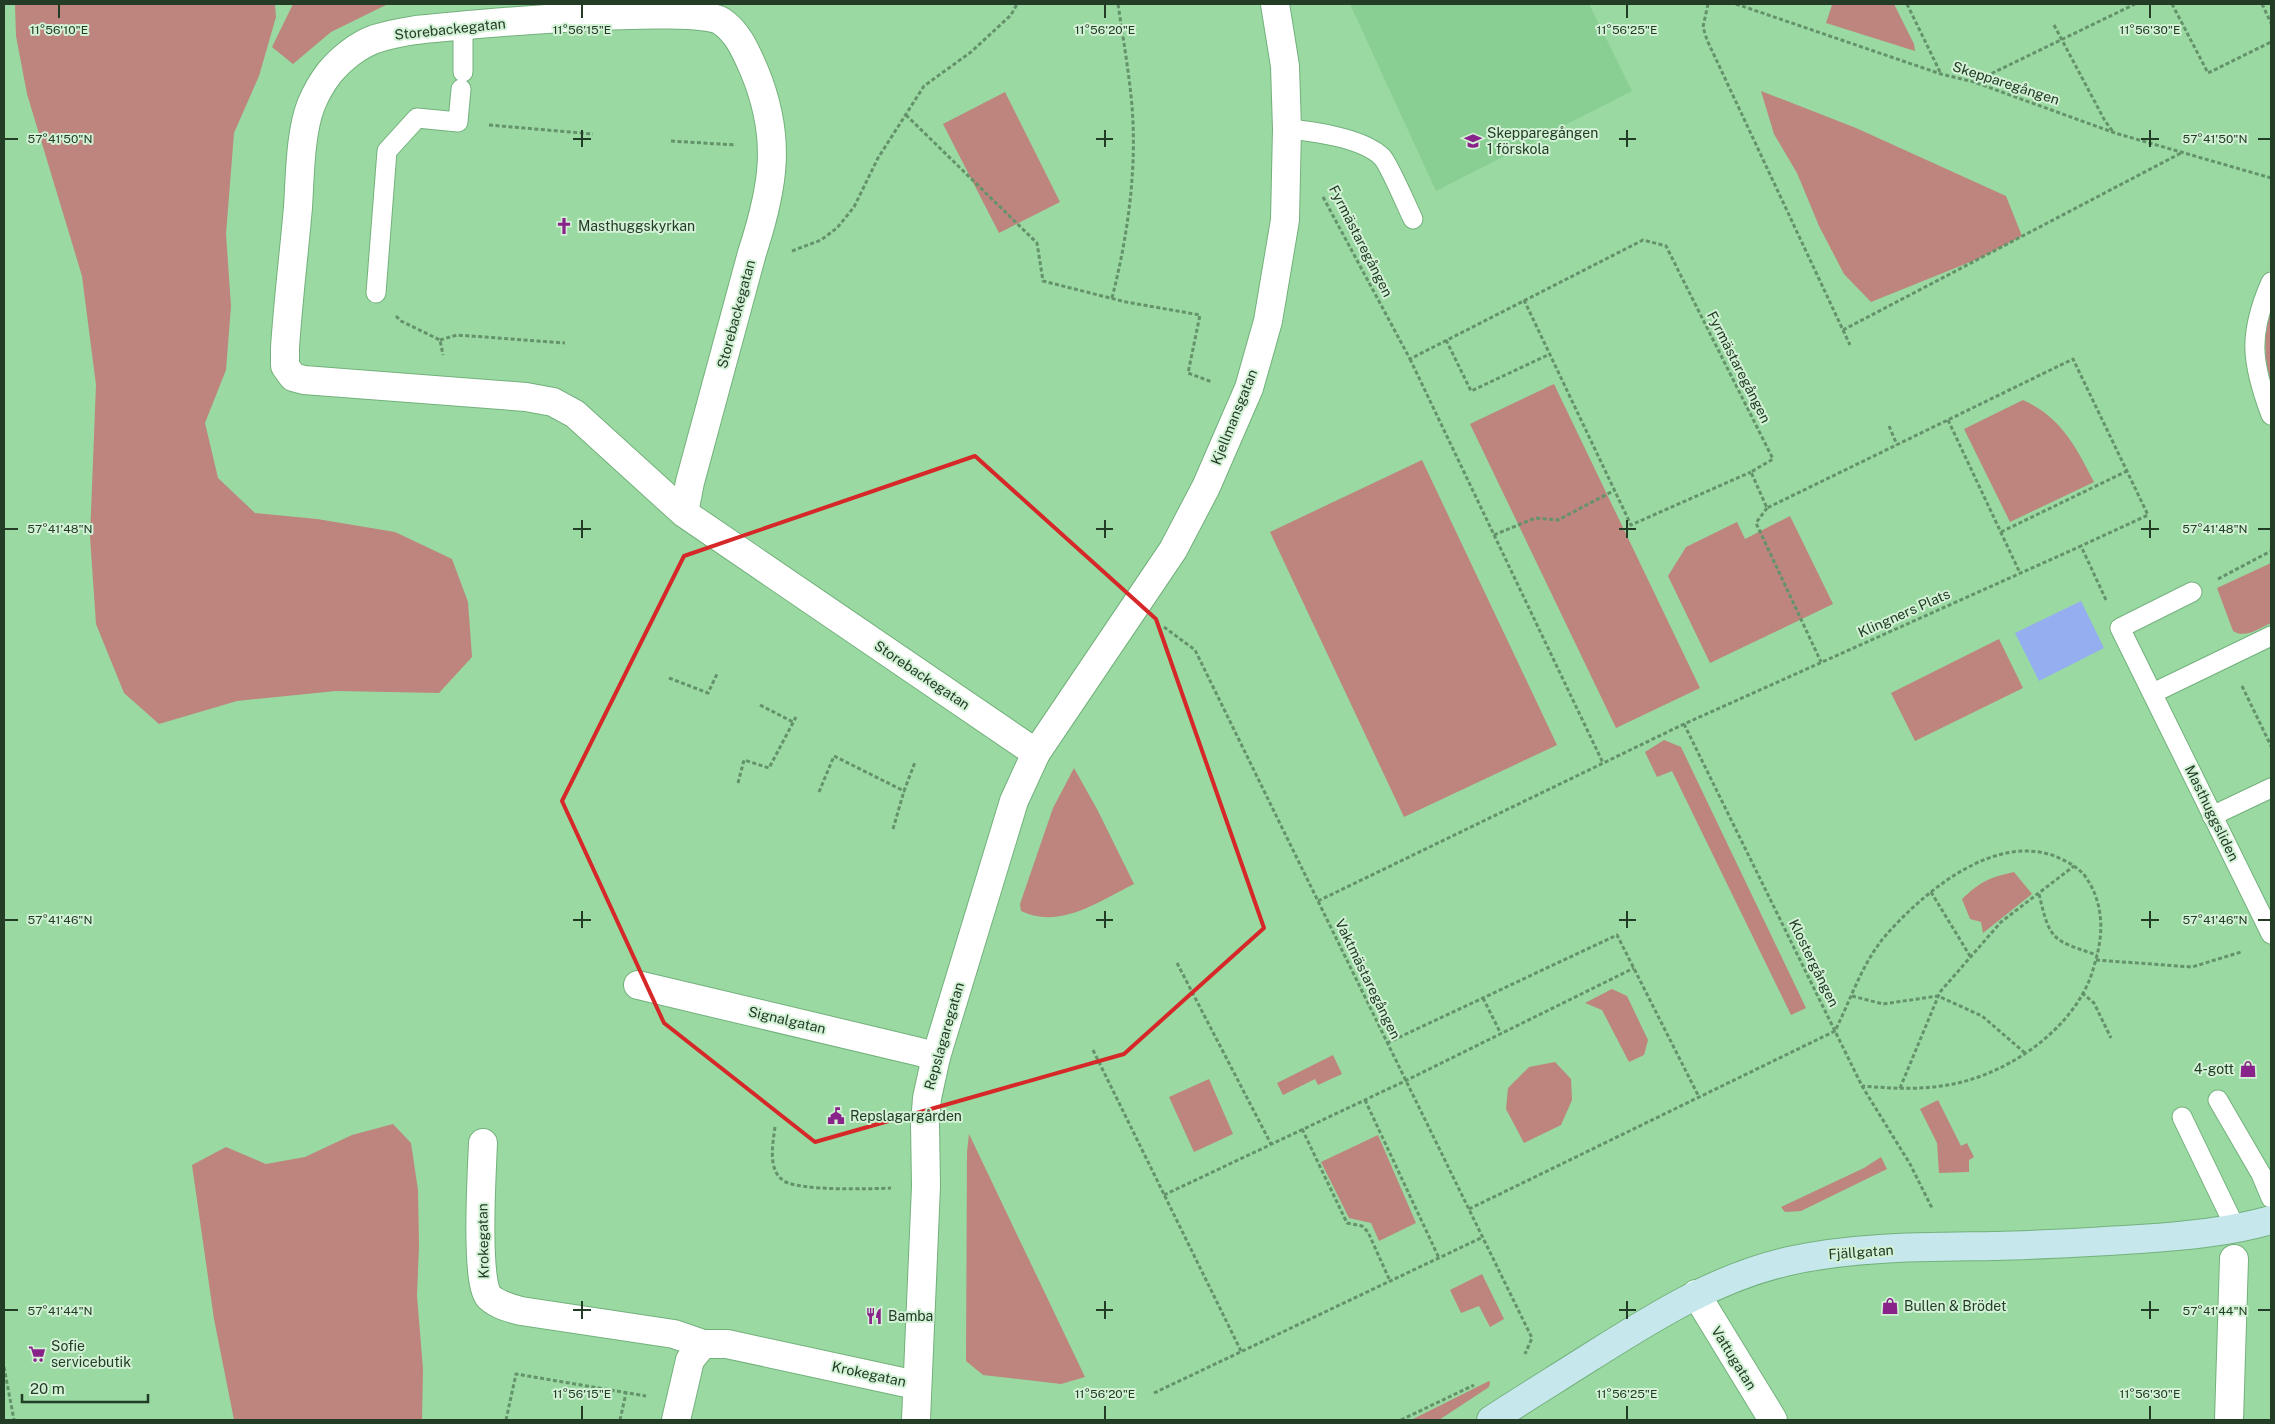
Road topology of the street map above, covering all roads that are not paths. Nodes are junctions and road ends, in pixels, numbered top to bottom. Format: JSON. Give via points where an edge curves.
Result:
{"nodes":[{"id":1,"x":1275,"y":4,"type":"edge"},
{"id":2,"x":463,"y":26,"type":"junction"},
{"id":3,"x":1287,"y":129,"type":"junction"},
{"id":4,"x":1413,"y":219,"type":"dead end"},
{"id":5,"x":2271,"y":282,"type":"edge"},
{"id":6,"x":376,"y":293,"type":"road end"},
{"id":7,"x":2271,"y":415,"type":"edge"},
{"id":8,"x":684,"y":513,"type":"junction"},
{"id":9,"x":2192,"y":592,"type":"road end"},
{"id":10,"x":2271,"y":636,"type":"edge"},
{"id":11,"x":2153,"y":693,"type":"junction"},
{"id":12,"x":1036,"y":753,"type":"junction"},
{"id":13,"x":2271,"y":788,"type":"edge"},
{"id":14,"x":2212,"y":816,"type":"junction"},
{"id":15,"x":2271,"y":934,"type":"edge"},
{"id":16,"x":638,"y":985,"type":"dead end"},
{"id":17,"x":936,"y":1058,"type":"junction"},
{"id":18,"x":2218,"y":1100,"type":"dead end"},
{"id":19,"x":2182,"y":1116,"type":"dead end"},
{"id":20,"x":483,"y":1143,"type":"dead end"},
{"id":21,"x":2266,"y":1168,"type":"edge"},
{"id":22,"x":2271,"y":1198,"type":"edge"},
{"id":23,"x":2271,"y":1220,"type":"edge"},
{"id":24,"x":2236,"y":1229,"type":"junction"},
{"id":25,"x":2234,"y":1258,"type":"dead end"},
{"id":26,"x":1696,"y":1294,"type":"junction"},
{"id":27,"x":704,"y":1344,"type":"junction"},
{"id":28,"x":916,"y":1385,"type":"junction"},
{"id":29,"x":678,"y":1411,"type":"edge"},
{"id":30,"x":916,"y":1420,"type":"edge"},
{"id":31,"x":1491,"y":1420,"type":"edge"},
{"id":32,"x":1774,"y":1420,"type":"edge"},
{"id":33,"x":2229,"y":1420,"type":"edge"}],
"edges":[{"from":1,"to":3,"type":"street","name":"Kjellmansgatan","via":[[1285,66]]},
{"from":2,"to":6,"type":"lane","via":[[458,122],[417,118],[387,151]]},
{"from":2,"to":8,"type":"street","name":"Storebackegatan","via":[[680,14],[718,18],[733,30],[747,52],[762,90],[772,132],[772,180]]},
{"from":2,"to":8,"type":"street","name":"Storebackegatan","via":[[413,30],[373,40],[350,53],[329,73],[311,105],[303,146],[284,366],[293,377],[304,380],[526,397],[553,402],[575,414]]},
{"from":3,"to":4,"type":"lane","via":[[1324,132],[1361,145],[1382,157]]},
{"from":3,"to":12,"type":"street","name":"Kjellmansgatan","via":[[1285,220],[1268,322],[1249,388],[1206,487],[1173,550]]},
{"from":5,"to":7,"type":"lane","via":[[2260,307],[2254,345],[2258,380]]},
{"from":8,"to":12,"type":"street","name":"Storebackegatan"},
{"from":9,"to":11,"type":"lane","name":"Masthuggsliden","via":[[2120,628]]},
{"from":10,"to":11,"type":"lane"},
{"from":11,"to":14,"type":"lane","name":"Masthuggsliden"},
{"from":12,"to":17,"type":"street","name":"Repslagaregatan","via":[[1014,801]]},
{"from":13,"to":14,"type":"lane"},
{"from":14,"to":15,"type":"lane","name":"Masthuggsliden"},
{"from":16,"to":17,"type":"street","name":"Signalgatan"},
{"from":17,"to":28,"type":"street","name":"Repslagaregatan","via":[[925,1124],[926,1186]]},
{"from":18,"to":21,"type":"lane"},
{"from":19,"to":24,"type":"lane"},
{"from":20,"to":27,"type":"street","name":"Krokegatan","via":[[482,1280],[488,1296],[500,1305],[520,1311],[674,1334]]},
{"from":21,"to":22,"type":"lane"},
{"from":23,"to":24,"type":"street","name":"Fjällgatan"},
{"from":24,"to":26,"type":"street","name":"Fjällgatan","via":[[2046,1245],[1928,1247],[1831,1254],[1768,1266]]},
{"from":25,"to":33,"type":"street"},
{"from":26,"to":31,"type":"street","name":"Fjällgatan"},
{"from":26,"to":32,"type":"street","name":"Vattugatan"},
{"from":27,"to":28,"type":"street","name":"Krokegatan","via":[[727,1344]]},
{"from":27,"to":29,"type":"street","via":[[690,1360]]},
{"from":28,"to":30,"type":"street","name":"Repslagaregatan"}]}
